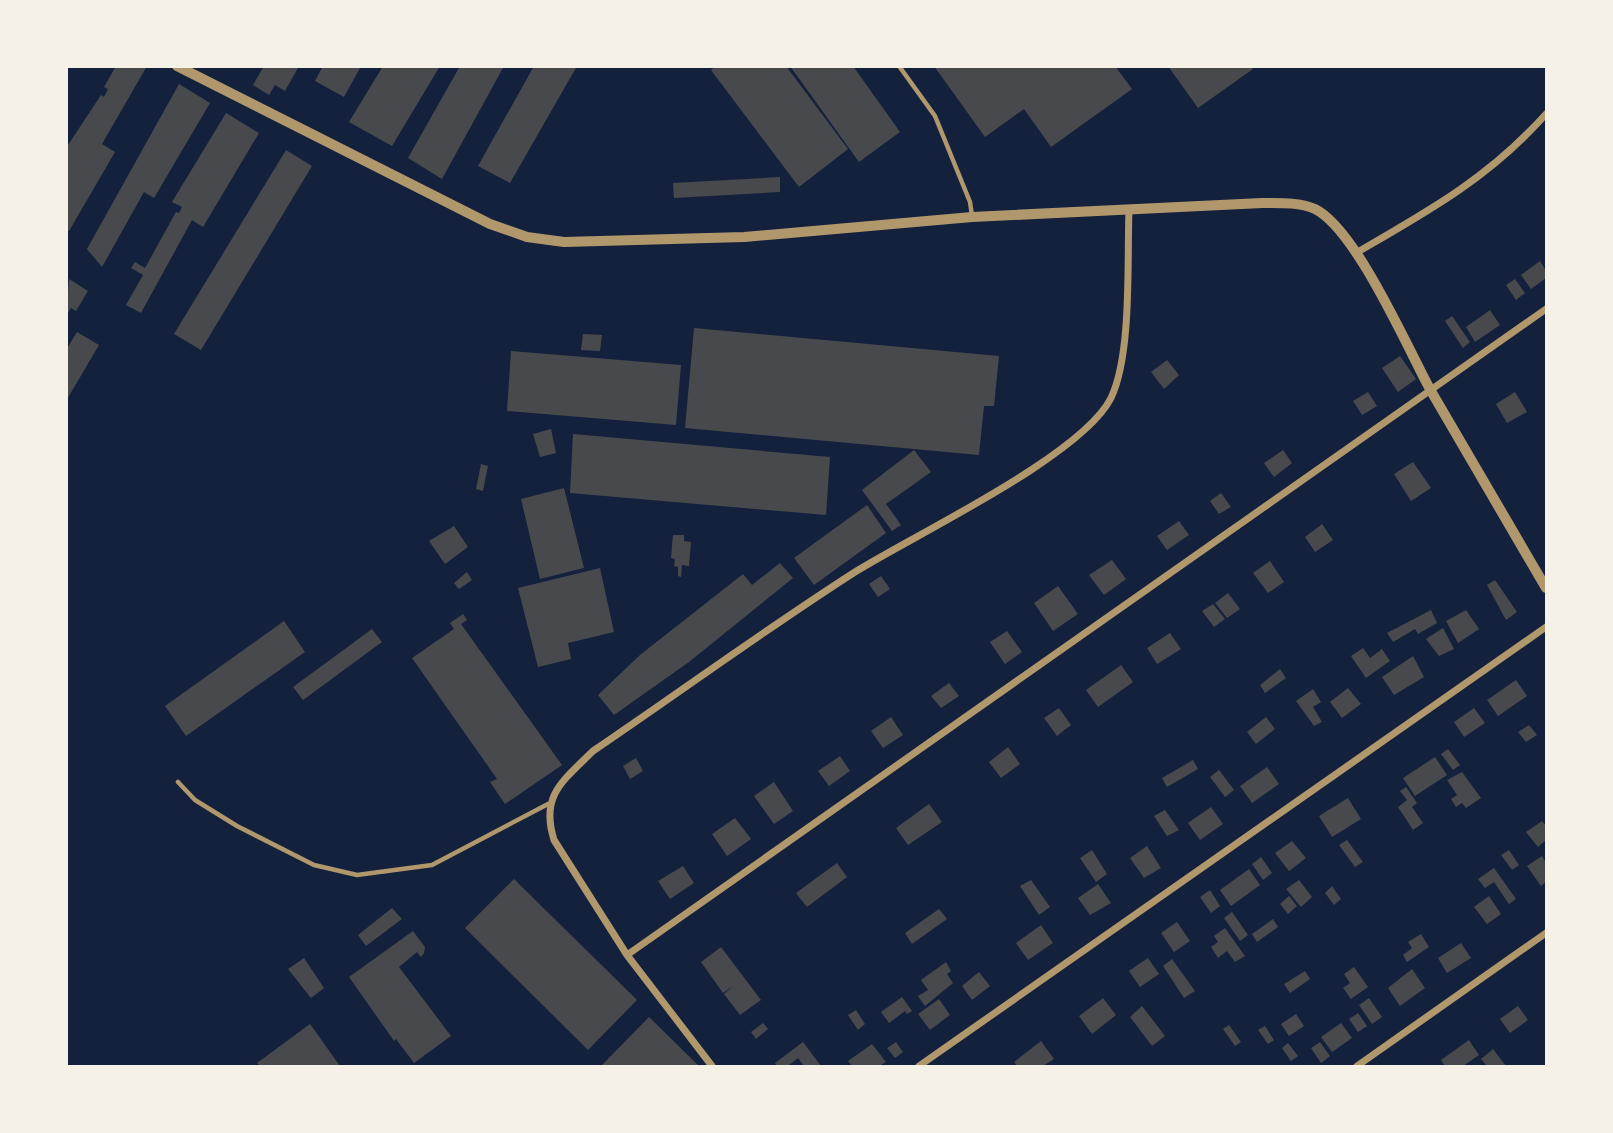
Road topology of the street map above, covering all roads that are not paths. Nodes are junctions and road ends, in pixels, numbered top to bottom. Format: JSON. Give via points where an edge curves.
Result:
{"nodes":[{"id":1,"x":177,"y":66,"type":"edge"},
{"id":2,"x":204,"y":66,"type":"edge"},
{"id":3,"x":899,"y":66,"type":"edge"},
{"id":4,"x":198,"y":78,"type":"junction"},
{"id":5,"x":1546,"y":114,"type":"edge"},
{"id":6,"x":1129,"y":210,"type":"junction"},
{"id":7,"x":972,"y":216,"type":"junction"},
{"id":8,"x":1356,"y":253,"type":"junction"},
{"id":9,"x":1546,"y":309,"type":"edge"},
{"id":10,"x":1432,"y":392,"type":"junction"},
{"id":11,"x":1546,"y":588,"type":"edge"},
{"id":12,"x":1546,"y":627,"type":"edge"},
{"id":13,"x":178,"y":782,"type":"dead end"},
{"id":14,"x":548,"y":804,"type":"junction"},
{"id":15,"x":1546,"y":933,"type":"edge"},
{"id":16,"x":627,"y":955,"type":"junction"},
{"id":17,"x":712,"y":1066,"type":"edge"},
{"id":18,"x":919,"y":1066,"type":"edge"},
{"id":19,"x":1357,"y":1066,"type":"edge"}],
"edges":[{"from":1,"to":4,"type":"street"},
{"from":2,"to":4,"type":"lane"},
{"from":3,"to":7,"type":"lane","via":[[935,116]]},
{"from":4,"to":7,"type":"street","via":[[490,224],[527,237],[564,242],[744,237]]},
{"from":5,"to":8,"type":"street","via":[[1519,145],[1455,196]]},
{"from":6,"to":7,"type":"street"},
{"from":6,"to":8,"type":"street","via":[[1289,203],[1315,210],[1337,228]]},
{"from":6,"to":14,"type":"street","via":[[1122,370],[1099,416],[1062,448],[855,572],[593,751],[562,782]]},
{"from":8,"to":10,"type":"street"},
{"from":9,"to":10,"type":"street"},
{"from":10,"to":11,"type":"street"},
{"from":10,"to":16,"type":"street"},
{"from":12,"to":18,"type":"street"},
{"from":13,"to":14,"type":"lane","via":[[195,800],[237,826],[314,865],[357,875],[432,865]]},
{"from":14,"to":16,"type":"street","via":[[554,840]]},
{"from":15,"to":19,"type":"street"},
{"from":16,"to":17,"type":"street"}]}
